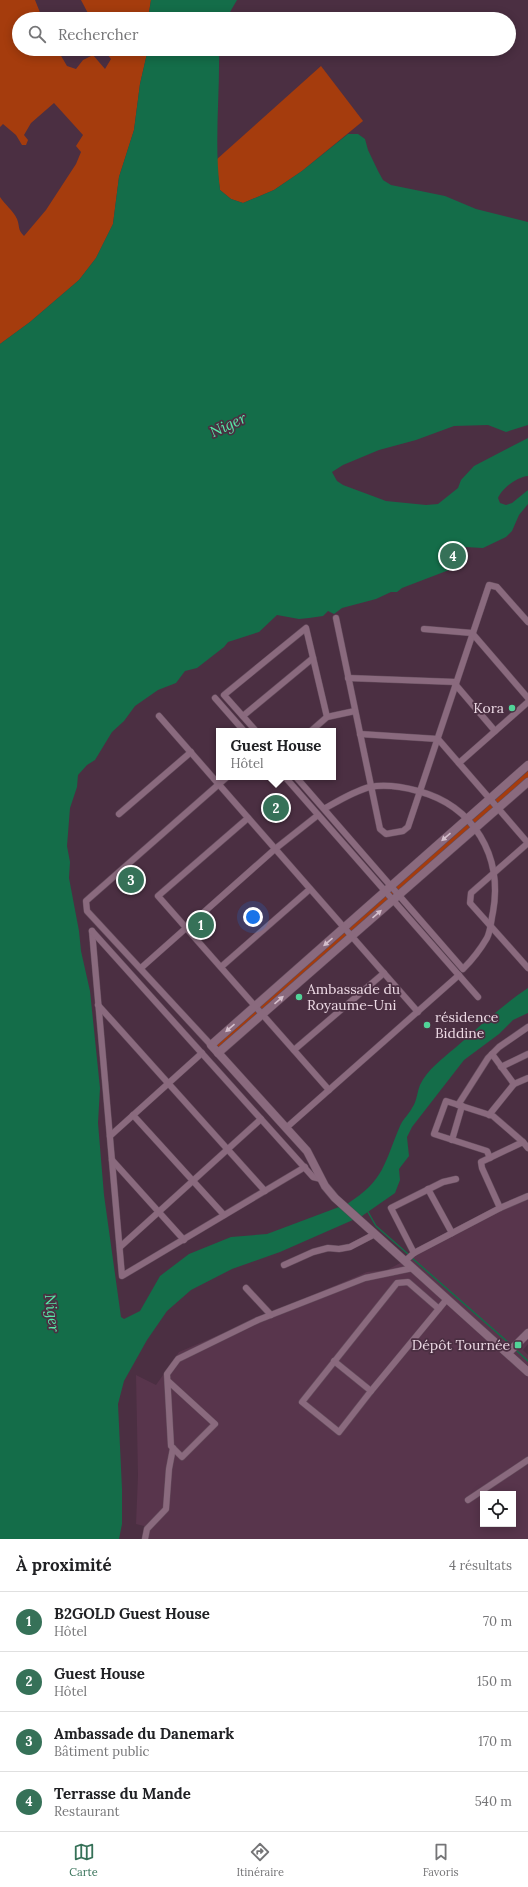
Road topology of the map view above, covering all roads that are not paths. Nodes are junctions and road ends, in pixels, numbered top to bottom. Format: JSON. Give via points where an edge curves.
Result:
{"nodes":[{"id":1,"x":336,"y":618,"type":"dead end"},
{"id":2,"x":528,"y":622,"type":"edge"},
{"id":3,"x":424,"y":629,"type":"dead end"},
{"id":4,"x":472,"y":633,"type":"junction"},
{"id":5,"x":313,"y":658,"type":"junction"},
{"id":6,"x":348,"y":678,"type":"junction"},
{"id":7,"x":456,"y":683,"type":"junction"},
{"id":8,"x":215,"y":698,"type":"dead end"},
{"id":9,"x":528,"y":698,"type":"edge"},
{"id":10,"x":528,"y":702,"type":"edge"},
{"id":11,"x":355,"y":711,"type":"junction"},
{"id":12,"x":159,"y":716,"type":"dead end"},
{"id":13,"x":243,"y":716,"type":"junction"},
{"id":14,"x":328,"y":717,"type":"junction"},
{"id":15,"x":241,"y":728,"type":"edge"},
{"id":16,"x":253,"y":728,"type":"edge"},
{"id":17,"x":315,"y":728,"type":"edge"},
{"id":18,"x":495,"y":731,"type":"junction"},
{"id":19,"x":360,"y":734,"type":"junction"},
{"id":20,"x":438,"y":738,"type":"junction"},
{"id":21,"x":190,"y":752,"type":"junction"},
{"id":22,"x":459,"y":763,"type":"junction"},
{"id":23,"x":528,"y":765,"type":"edge"},
{"id":24,"x":223,"y":780,"type":"edge"},
{"id":25,"x":288,"y":780,"type":"edge"},
{"id":26,"x":299,"y":780,"type":"edge"},
{"id":27,"x":528,"y":782,"type":"edge"},
{"id":28,"x":218,"y":784,"type":"junction"},
{"id":29,"x":371,"y":787,"type":"junction"},
{"id":30,"x":420,"y":791,"type":"junction"},
{"id":31,"x":490,"y":799,"type":"junction"},
{"id":32,"x":498,"y":808,"type":"junction"},
{"id":33,"x":324,"y":809,"type":"junction"},
{"id":34,"x":119,"y":814,"type":"dead end"},
{"id":35,"x":318,"y":815,"type":"junction"},
{"id":36,"x":248,"y":818,"type":"junction"},
{"id":37,"x":467,"y":819,"type":"junction"},
{"id":38,"x":476,"y":828,"type":"junction"},
{"id":39,"x":528,"y":843,"type":"edge"},
{"id":40,"x":275,"y":849,"type":"junction"},
{"id":41,"x":495,"y":872,"type":"junction"},
{"id":42,"x":310,"y":889,"type":"junction"},
{"id":43,"x":388,"y":889,"type":"junction"},
{"id":44,"x":396,"y":898,"type":"junction"},
{"id":45,"x":490,"y":926,"type":"junction"},
{"id":46,"x":344,"y":927,"type":"junction"},
{"id":47,"x":187,"y":928,"type":"junction"},
{"id":48,"x":352,"y":936,"type":"junction"},
{"id":49,"x":221,"y":967,"type":"junction"},
{"id":50,"x":141,"y":968,"type":"junction"},
{"id":51,"x":528,"y":968,"type":"edge"},
{"id":52,"x":384,"y":973,"type":"junction"},
{"id":53,"x":459,"y":975,"type":"junction"},
{"id":54,"x":478,"y":997,"type":"dead end"},
{"id":55,"x":98,"y":1005,"type":"junction"},
{"id":56,"x":255,"y":1006,"type":"junction"},
{"id":57,"x":418,"y":1012,"type":"junction"},
{"id":58,"x":263,"y":1015,"type":"junction"},
{"id":59,"x":528,"y":1027,"type":"edge"},
{"id":60,"x":211,"y":1045,"type":"junction"},
{"id":61,"x":294,"y":1050,"type":"junction"},
{"id":62,"x":202,"y":1053,"type":"junction"},
{"id":63,"x":218,"y":1053,"type":"junction"},
{"id":64,"x":492,"y":1054,"type":"junction"},
{"id":65,"x":528,"y":1054,"type":"edge"},
{"id":66,"x":501,"y":1067,"type":"junction"},
{"id":67,"x":528,"y":1078,"type":"edge"},
{"id":68,"x":168,"y":1083,"type":"junction"},
{"id":69,"x":514,"y":1084,"type":"junction"},
{"id":70,"x":329,"y":1090,"type":"junction"},
{"id":71,"x":460,"y":1105,"type":"junction"},
{"id":72,"x":488,"y":1114,"type":"junction"},
{"id":73,"x":133,"y":1115,"type":"junction"},
{"id":74,"x":261,"y":1119,"type":"junction"},
{"id":75,"x":286,"y":1128,"type":"junction"},
{"id":76,"x":110,"y":1136,"type":"junction"},
{"id":77,"x":452,"y":1140,"type":"junction"},
{"id":78,"x":523,"y":1142,"type":"junction"},
{"id":79,"x":528,"y":1148,"type":"edge"},
{"id":80,"x":228,"y":1150,"type":"junction"},
{"id":81,"x":490,"y":1158,"type":"junction"},
{"id":82,"x":112,"y":1160,"type":"junction"},
{"id":83,"x":305,"y":1167,"type":"junction"},
{"id":84,"x":321,"y":1179,"type":"junction"},
{"id":85,"x":456,"y":1179,"type":"dead end"},
{"id":86,"x":193,"y":1181,"type":"junction"},
{"id":87,"x":428,"y":1189,"type":"junction"},
{"id":88,"x":265,"y":1191,"type":"junction"},
{"id":89,"x":528,"y":1196,"type":"edge"},
{"id":90,"x":500,"y":1208,"type":"junction"},
{"id":91,"x":159,"y":1212,"type":"junction"},
{"id":92,"x":224,"y":1215,"type":"junction"},
{"id":93,"x":452,"y":1233,"type":"junction"},
{"id":94,"x":375,"y":1234,"type":"junction"},
{"id":95,"x":184,"y":1240,"type":"junction"},
{"id":96,"x":120,"y":1246,"type":"junction"},
{"id":97,"x":414,"y":1253,"type":"junction"},
{"id":98,"x":405,"y":1261,"type":"junction"},
{"id":99,"x":284,"y":1266,"type":"dead end"},
{"id":100,"x":413,"y":1268,"type":"junction"},
{"id":101,"x":246,"y":1288,"type":"dead end"},
{"id":102,"x":447,"y":1299,"type":"junction"},
{"id":103,"x":438,"y":1309,"type":"junction"},
{"id":104,"x":270,"y":1315,"type":"junction"},
{"id":105,"x":528,"y":1333,"type":"edge"},
{"id":106,"x":508,"y":1353,"type":"junction"},
{"id":107,"x":334,"y":1361,"type":"junction"},
{"id":108,"x":528,"y":1372,"type":"edge"},
{"id":109,"x":168,"y":1381,"type":"junction"},
{"id":110,"x":371,"y":1391,"type":"junction"},
{"id":111,"x":173,"y":1448,"type":"junction"},
{"id":112,"x":528,"y":1460,"type":"edge"},
{"id":113,"x":468,"y":1500,"type":"dead end"},
{"id":114,"x":145,"y":1539,"type":"edge"}],
"edges":[{"from":1,"to":6,"type":"street"},
{"from":2,"to":4,"type":"street","via":[[497,587],[492,585],[486,588]]},
{"from":3,"to":4,"type":"street"},
{"from":4,"to":7,"type":"street"},
{"from":4,"to":9,"type":"street"},
{"from":5,"to":13,"type":"street"},
{"from":5,"to":13,"type":"street","via":[[306,628],[224,695]]},
{"from":5,"to":14,"type":"street"},
{"from":6,"to":7,"type":"street"},
{"from":6,"to":11,"type":"street"},
{"from":7,"to":18,"type":"street"},
{"from":7,"to":20,"type":"street"},
{"from":8,"to":15,"type":"street"},
{"from":10,"to":18,"type":"street"},
{"from":11,"to":14,"type":"street"},
{"from":11,"to":19,"type":"street"},
{"from":12,"to":21,"type":"street"},
{"from":13,"to":16,"type":"street"},
{"from":14,"to":17,"type":"street"},
{"from":18,"to":22,"type":"street"},
{"from":19,"to":20,"type":"street"},
{"from":19,"to":29,"type":"street"},
{"from":20,"to":22,"type":"street"},
{"from":20,"to":30,"type":"street"},
{"from":21,"to":28,"type":"street"},
{"from":21,"to":34,"type":"street"},
{"from":22,"to":31,"type":"street"},
{"from":23,"to":31,"type":"street"},
{"from":24,"to":28,"type":"street"},
{"from":25,"to":35,"type":"street"},
{"from":26,"to":33,"type":"street"},
{"from":27,"to":32,"type":"street"},
{"from":28,"to":36,"type":"street"},
{"from":28,"to":50,"type":"street","via":[[86,901],[87,911]]},
{"from":29,"to":30,"type":"street","via":[[404,787]]},
{"from":29,"to":30,"type":"street","via":[[380,830],[386,834],[403,831],[408,827]]},
{"from":29,"to":33,"type":"street"},
{"from":30,"to":37,"type":"street","via":[[431,794],[455,808]]},
{"from":31,"to":32,"type":"street"},
{"from":31,"to":37,"type":"street"},
{"from":32,"to":38,"type":"street"},
{"from":32,"to":39,"type":"street"},
{"from":33,"to":43,"type":"street"},
{"from":35,"to":40,"type":"street"},
{"from":35,"to":43,"type":"street"},
{"from":36,"to":40,"type":"street"},
{"from":36,"to":47,"type":"street","via":[[158,896]]},
{"from":37,"to":38,"type":"street"},
{"from":37,"to":43,"type":"street","one_way":true},
{"from":38,"to":41,"type":"street","via":[[483,839]]},
{"from":38,"to":44,"type":"street"},
{"from":39,"to":41,"type":"street"},
{"from":40,"to":42,"type":"street"},
{"from":40,"to":47,"type":"street"},
{"from":41,"to":45,"type":"street","via":[[496,898]]},
{"from":41,"to":45,"type":"street","via":[[471,893],[470,903]]},
{"from":42,"to":46,"type":"street"},
{"from":42,"to":49,"type":"street"},
{"from":43,"to":44,"type":"street"},
{"from":43,"to":46,"type":"street"},
{"from":44,"to":45,"type":"street","via":[[463,969],[488,937]]},
{"from":48,"to":44,"type":"street","one_way":true},
{"from":44,"to":53,"type":"street"},
{"from":45,"to":51,"type":"street"},
{"from":46,"to":48,"type":"street"},
{"from":46,"to":56,"type":"street","one_way":true},
{"from":47,"to":49,"type":"street"},
{"from":47,"to":50,"type":"street"},
{"from":48,"to":52,"type":"street"},
{"from":58,"to":48,"type":"street","one_way":true},
{"from":49,"to":56,"type":"street"},
{"from":50,"to":60,"type":"street"},
{"from":52,"to":57,"type":"street"},
{"from":52,"to":61,"type":"street"},
{"from":53,"to":54,"type":"street"},
{"from":53,"to":57,"type":"street"},
{"from":55,"to":62,"type":"street","via":[[92,931]]},
{"from":55,"to":68,"type":"street"},
{"from":55,"to":76,"type":"street"},
{"from":56,"to":58,"type":"street"},
{"from":56,"to":60,"type":"street","one_way":true},
{"from":57,"to":70,"type":"street"},
{"from":58,"to":61,"type":"street"},
{"from":58,"to":63,"type":"street"},
{"from":59,"to":64,"type":"street"},
{"from":60,"to":63,"type":"street"},
{"from":61,"to":70,"type":"street"},
{"from":62,"to":68,"type":"street"},
{"from":62,"to":74,"type":"street"},
{"from":63,"to":75,"type":"street"},
{"from":64,"to":66,"type":"street"},
{"from":64,"to":71,"type":"street"},
{"from":65,"to":66,"type":"street"},
{"from":66,"to":69,"type":"street"},
{"from":67,"to":69,"type":"street"},
{"from":68,"to":73,"type":"street"},
{"from":68,"to":80,"type":"street"},
{"from":69,"to":72,"type":"street"},
{"from":70,"to":75,"type":"street"},
{"from":71,"to":72,"type":"street"},
{"from":71,"to":77,"type":"street"},
{"from":71,"to":77,"type":"street","via":[[446,1101],[434,1134]]},
{"from":72,"to":78,"type":"street"},
{"from":73,"to":76,"type":"street"},
{"from":73,"to":86,"type":"street"},
{"from":74,"to":80,"type":"street"},
{"from":74,"to":83,"type":"street"},
{"from":75,"to":84,"type":"street","via":[[307,1151]]},
{"from":76,"to":82,"type":"street"},
{"from":77,"to":81,"type":"street","via":[[487,1152]]},
{"from":78,"to":79,"type":"street"},
{"from":78,"to":81,"type":"street"},
{"from":80,"to":86,"type":"street"},
{"from":80,"to":88,"type":"street"},
{"from":81,"to":90,"type":"street","via":[[481,1162],[482,1168]]},
{"from":82,"to":91,"type":"street"},
{"from":82,"to":96,"type":"street"},
{"from":83,"to":84,"type":"street","via":[[313,1177]]},
{"from":83,"to":88,"type":"street"},
{"from":84,"to":94,"type":"street","via":[[335,1198]]},
{"from":85,"to":87,"type":"street"},
{"from":86,"to":91,"type":"street"},
{"from":86,"to":92,"type":"street"},
{"from":87,"to":93,"type":"street"},
{"from":87,"to":97,"type":"street","via":[[391,1208]]},
{"from":88,"to":92,"type":"street"},
{"from":89,"to":90,"type":"street"},
{"from":90,"to":93,"type":"street"},
{"from":91,"to":95,"type":"street"},
{"from":91,"to":96,"type":"street"},
{"from":92,"to":95,"type":"street"},
{"from":93,"to":97,"type":"street"},
{"from":94,"to":98,"type":"street"},
{"from":94,"to":99,"type":"street","via":[[350,1247],[313,1252]]},
{"from":95,"to":96,"type":"street","via":[[122,1276]]},
{"from":97,"to":98,"type":"street"},
{"from":98,"to":100,"type":"street"},
{"from":100,"to":102,"type":"street","via":[[425,1275]]},
{"from":100,"to":104,"type":"street","via":[[365,1278]]},
{"from":101,"to":104,"type":"street"},
{"from":102,"to":103,"type":"street"},
{"from":102,"to":106,"type":"street","via":[[460,1306]]},
{"from":103,"to":107,"type":"street","via":[[408,1282],[397,1283]]},
{"from":103,"to":110,"type":"street"},
{"from":104,"to":109,"type":"street","via":[[178,1359],[167,1374]]},
{"from":105,"to":106,"type":"street"},
{"from":106,"to":108,"type":"street"},
{"from":107,"to":110,"type":"street"},
{"from":107,"to":110,"type":"street","via":[[302,1402],[339,1432],[348,1426]]},
{"from":109,"to":111,"type":"street"},
{"from":109,"to":111,"type":"street","via":[[215,1424],[182,1457]]},
{"from":111,"to":114,"type":"street","via":[[166,1509],[147,1529]]},
{"from":112,"to":113,"type":"street"}]}
